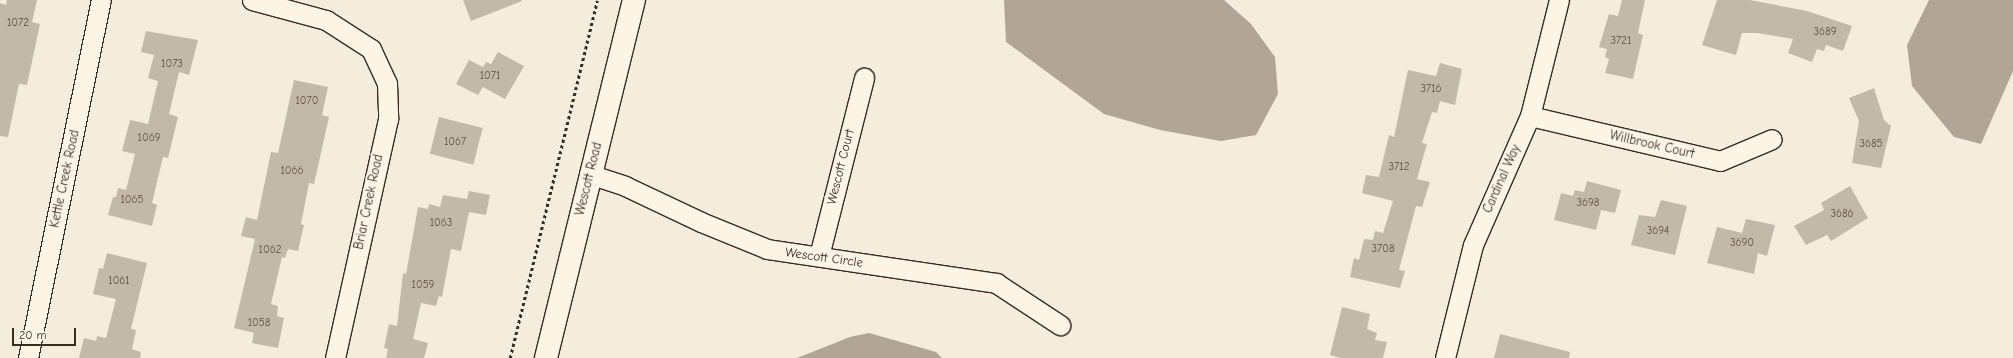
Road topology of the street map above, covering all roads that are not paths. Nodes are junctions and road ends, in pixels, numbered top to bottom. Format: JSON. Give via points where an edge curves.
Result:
{"nodes":[{"id":1,"x":101,"y":0,"type":"edge"},
{"id":2,"x":252,"y":0,"type":"edge"},
{"id":3,"x":634,"y":0,"type":"edge"},
{"id":4,"x":1559,"y":0,"type":"edge"},
{"id":5,"x":864,"y":78,"type":"dead end"},
{"id":6,"x":1530,"y":116,"type":"junction"},
{"id":7,"x":1772,"y":139,"type":"dead end"},
{"id":8,"x":589,"y":174,"type":"junction"},
{"id":9,"x":819,"y":256,"type":"junction"},
{"id":10,"x":1060,"y":325,"type":"dead end"},
{"id":11,"x":28,"y":358,"type":"edge"},
{"id":12,"x":335,"y":358,"type":"edge"},
{"id":13,"x":546,"y":358,"type":"edge"},
{"id":14,"x":1445,"y":358,"type":"edge"}],
"edges":[{"from":1,"to":11,"type":"street","name":"Kettle Creek Road"},
{"from":2,"to":12,"type":"street","name":"Briar Creek Road","via":[[326,20],[370,49],[387,82],[388,119]]},
{"from":3,"to":8,"type":"street","name":"Wescott Road"},
{"from":4,"to":6,"type":"street","name":"Cardinal Way"},
{"from":5,"to":9,"type":"street","name":"Wescott Court"},
{"from":6,"to":7,"type":"street","name":"Willbrook Court","via":[[1720,161]]},
{"from":6,"to":14,"type":"street","name":"Cardinal Way","via":[[1473,245]]},
{"from":8,"to":9,"type":"street","name":"Wescott Circle","via":[[625,186],[700,222],[767,249]]},
{"from":8,"to":13,"type":"street","name":"Wescott Road"},
{"from":9,"to":10,"type":"street","name":"Wescott Circle","via":[[996,283]]}]}
